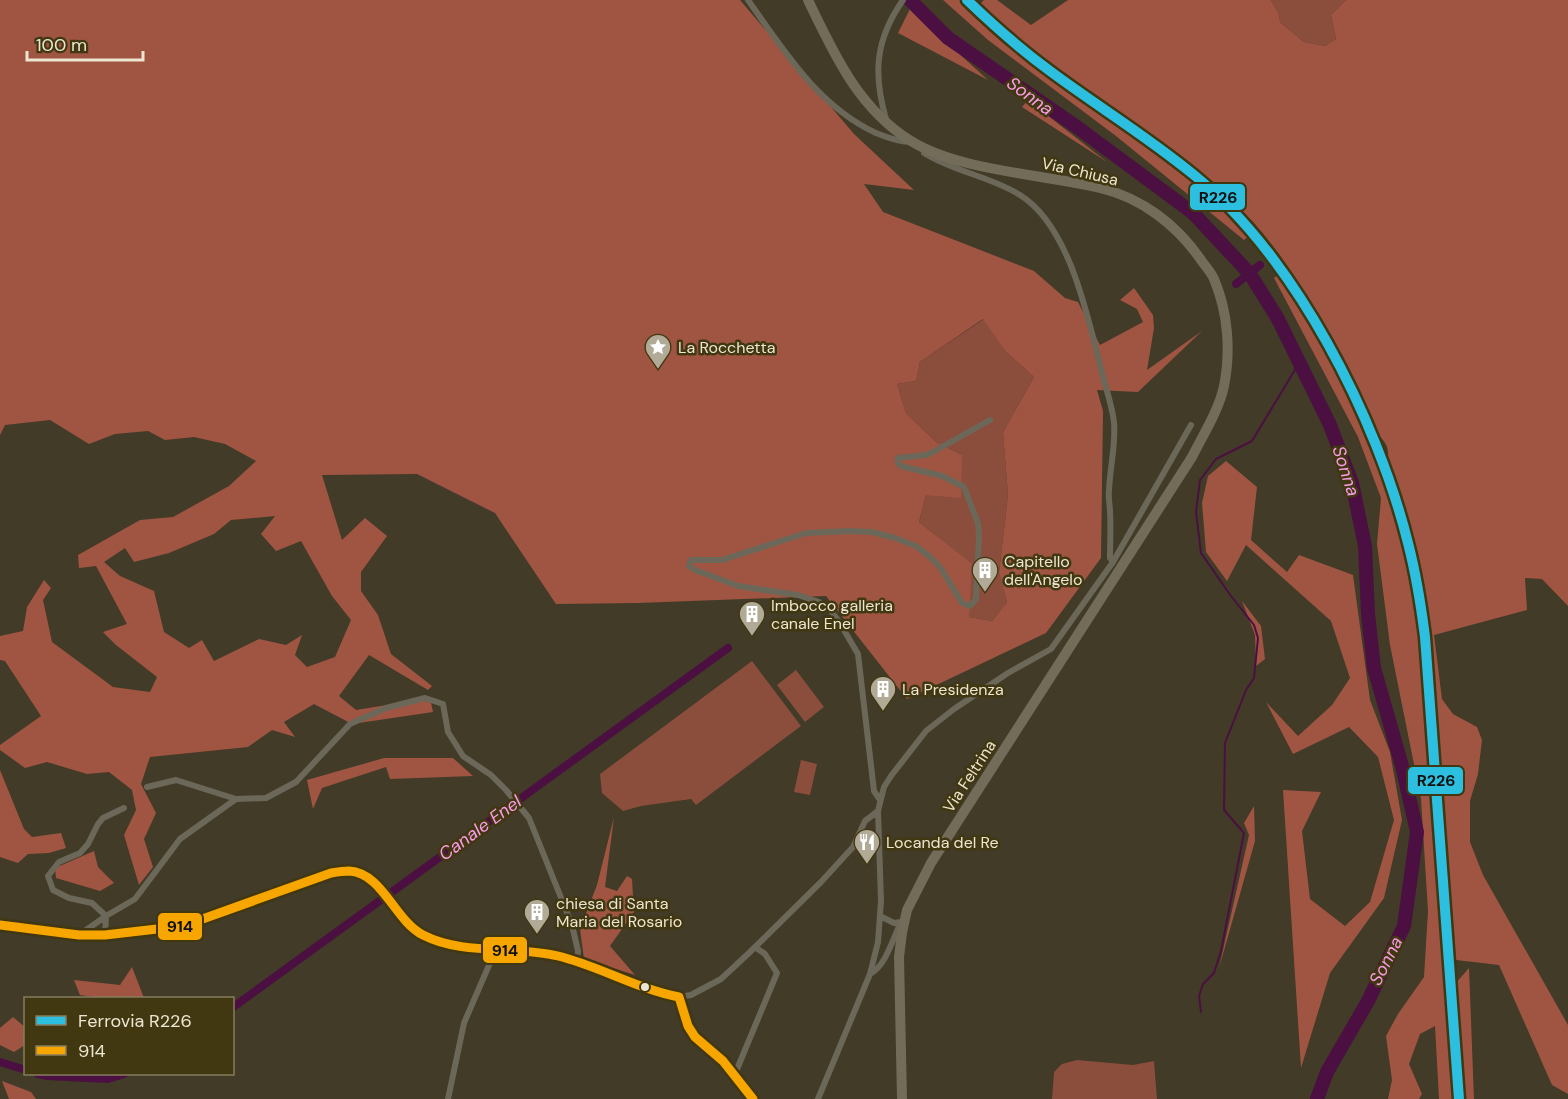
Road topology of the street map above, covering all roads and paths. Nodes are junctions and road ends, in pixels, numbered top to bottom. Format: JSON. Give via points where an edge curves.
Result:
{"nodes":[{"id":1,"x":748,"y":0,"type":"edge"},
{"id":2,"x":808,"y":0,"type":"edge"},
{"id":3,"x":902,"y":1,"type":"edge"},
{"id":4,"x":888,"y":126,"type":"junction"},
{"id":5,"x":913,"y":142,"type":"junction"},
{"id":6,"x":990,"y":420,"type":"dead end"},
{"id":7,"x":1191,"y":424,"type":"dead end"},
{"id":8,"x":1113,"y":562,"type":"junction"},
{"id":9,"x":1061,"y":660,"type":"joint"},
{"id":10,"x":147,"y":787,"type":"dead end"},
{"id":11,"x":236,"y":799,"type":"junction"},
{"id":12,"x":880,"y":800,"type":"junction"},
{"id":13,"x":124,"y":808,"type":"dead end"},
{"id":14,"x":878,"y":812,"type":"junction"},
{"id":15,"x":907,"y":910,"type":"junction"},
{"id":16,"x":106,"y":916,"type":"junction"},
{"id":17,"x":880,"y":916,"type":"junction"},
{"id":18,"x":901,"y":922,"type":"junction"},
{"id":19,"x":0,"y":925,"type":"edge"},
{"id":20,"x":105,"y":935,"type":"junction"},
{"id":21,"x":79,"y":936,"type":"junction"},
{"id":22,"x":755,"y":947,"type":"junction"},
{"id":23,"x":496,"y":949,"type":"junction"},
{"id":24,"x":577,"y":963,"type":"junction"},
{"id":25,"x":870,"y":974,"type":"junction"},
{"id":26,"x":679,"y":998,"type":"junction"},
{"id":27,"x":735,"y":1074,"type":"junction"},
{"id":28,"x":448,"y":1099,"type":"edge"},
{"id":29,"x":753,"y":1099,"type":"edge"},
{"id":30,"x":818,"y":1099,"type":"edge"},
{"id":31,"x":902,"y":1099,"type":"edge"}],
"edges":[{"from":1,"to":5,"type":"street","via":[[804,77],[840,111],[884,136]]},
{"from":2,"to":4,"type":"main road","name":"Via Chiusa","via":[[843,70],[867,105]]},
{"from":3,"to":4,"type":"street","via":[[890,20],[877,68]]},
{"from":4,"to":5,"type":"main road","name":"Via Chiusa"},
{"from":5,"to":8,"type":"street","via":[[941,164],[1019,194],[1058,236],[1095,340],[1114,422],[1108,495]]},
{"from":5,"to":9,"type":"main road","name":"Via Chiusa","via":[[972,164],[1102,188],[1138,202],[1176,228],[1197,255],[1213,278],[1225,315],[1228,346],[1224,388],[1212,417],[1192,457]]},
{"from":6,"to":12,"type":"street","via":[[926,455],[898,458],[901,466],[955,481],[968,495],[980,535],[976,599],[970,606],[962,603],[929,556],[915,546],[872,532],[806,533],[722,560],[691,560],[689,566],[738,586],[798,595],[830,610],[858,654],[874,791]]},
{"from":7,"to":8,"type":"street"},
{"from":8,"to":12,"type":"street","via":[[1050,650],[1008,673],[926,731],[891,776]]},
{"from":9,"to":15,"type":"main road","name":"Via Feltrina","via":[[931,863]]},
{"from":10,"to":11,"type":"street","via":[[176,780]]},
{"from":11,"to":16,"type":"street","via":[[180,839],[135,899]]},
{"from":11,"to":24,"type":"street","via":[[266,798],[296,782],[350,724],[386,708],[424,698],[443,704],[448,732],[463,756],[491,775],[529,818],[572,925],[579,951]]},
{"from":12,"to":14,"type":"street"},
{"from":13,"to":16,"type":"street","via":[[103,818],[80,853],[59,862],[48,876],[53,890],[92,903]]},
{"from":14,"to":17,"type":"street"},
{"from":14,"to":22,"type":"street","via":[[865,821],[852,847],[821,882]]},
{"from":15,"to":18,"type":"street","name":"Via Feltrina"},
{"from":15,"to":31,"type":"main road","name":"Via Feltrina","via":[[899,957]]},
{"from":16,"to":20,"type":"street"},
{"from":16,"to":21,"type":"street"},
{"from":17,"to":18,"type":"street","via":[[894,924]]},
{"from":17,"to":25,"type":"street"},
{"from":18,"to":25,"type":"street","name":"Via Feltrina","via":[[882,961]]},
{"from":19,"to":21,"type":"street"},
{"from":20,"to":21,"type":"street"},
{"from":20,"to":23,"type":"street","via":[[183,926],[343,870],[363,873],[408,925],[424,937],[456,946]]},
{"from":22,"to":26,"type":"street","via":[[721,979]]},
{"from":22,"to":27,"type":"street","via":[[765,954],[777,973]]},
{"from":23,"to":24,"type":"street","via":[[556,956]]},
{"from":23,"to":28,"type":"street","via":[[464,1023]]},
{"from":24,"to":26,"type":"street"},
{"from":25,"to":30,"type":"street","name":"Via Feltrina"},
{"from":26,"to":27,"type":"street","via":[[695,1037]]},
{"from":27,"to":29,"type":"street"}]}
